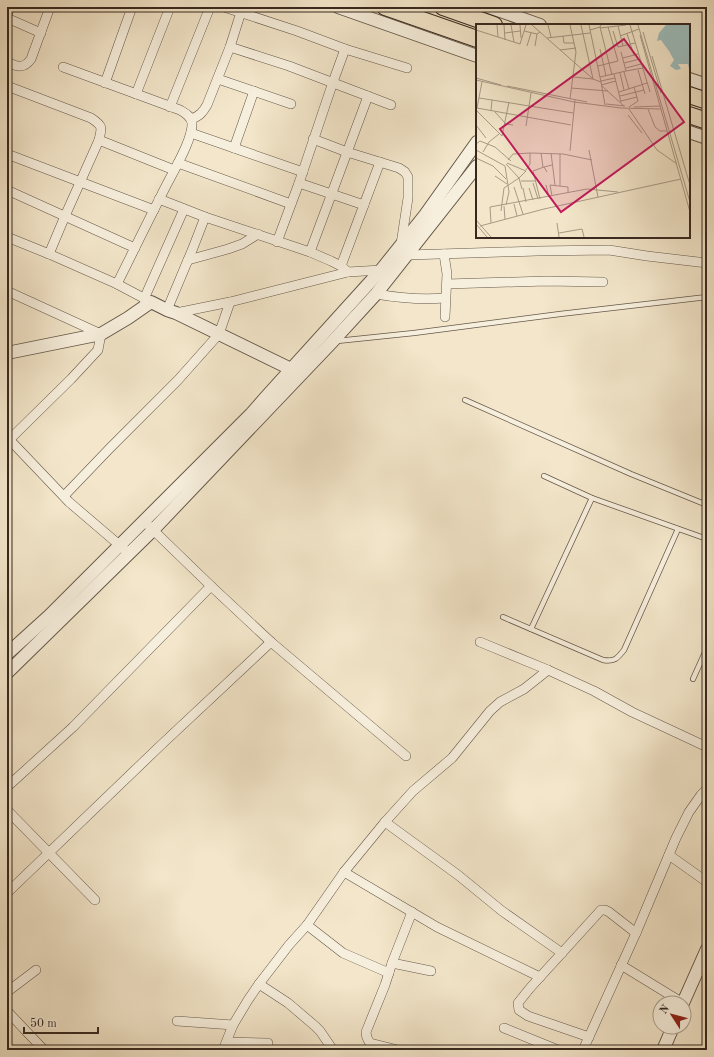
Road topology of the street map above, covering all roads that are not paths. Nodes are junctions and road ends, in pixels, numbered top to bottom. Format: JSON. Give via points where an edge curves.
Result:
{"nodes":[{"id":1,"x":10,"y":7,"type":"edge"},
{"id":2,"x":50,"y":7,"type":"edge"},
{"id":3,"x":170,"y":7,"type":"edge"},
{"id":4,"x":210,"y":7,"type":"edge"},
{"id":5,"x":224,"y":7,"type":"edge"},
{"id":6,"x":338,"y":7,"type":"edge"},
{"id":7,"x":386,"y":7,"type":"edge"},
{"id":8,"x":444,"y":7,"type":"edge"},
{"id":9,"x":489,"y":7,"type":"edge"},
{"id":10,"x":129,"y":8,"type":"edge"},
{"id":11,"x":241,"y":12,"type":"junction"},
{"id":12,"x":7,"y":15,"type":"edge"},
{"id":13,"x":7,"y":18,"type":"edge"},
{"id":14,"x":491,"y":24,"type":"edge"},
{"id":15,"x":537,"y":24,"type":"edge"},
{"id":16,"x":41,"y":33,"type":"junction"},
{"id":17,"x":476,"y":39,"type":"edge"},
{"id":18,"x":230,"y":47,"type":"junction"},
{"id":19,"x":345,"y":49,"type":"junction"},
{"id":20,"x":476,"y":56,"type":"edge"},
{"id":21,"x":7,"y":62,"type":"edge"},
{"id":22,"x":63,"y":67,"type":"dead end"},
{"id":23,"x":407,"y":68,"type":"dead end"},
{"id":24,"x":218,"y":79,"type":"junction"},
{"id":25,"x":690,"y":79,"type":"edge"},
{"id":26,"x":105,"y":82,"type":"junction"},
{"id":27,"x":333,"y":82,"type":"junction"},
{"id":28,"x":707,"y":85,"type":"edge"},
{"id":29,"x":7,"y":86,"type":"edge"},
{"id":30,"x":254,"y":91,"type":"junction"},
{"id":31,"x":136,"y":94,"type":"junction"},
{"id":32,"x":690,"y":95,"type":"edge"},
{"id":33,"x":368,"y":96,"type":"junction"},
{"id":34,"x":707,"y":101,"type":"edge"},
{"id":35,"x":291,"y":104,"type":"dead end"},
{"id":36,"x":391,"y":105,"type":"dead end"},
{"id":37,"x":170,"y":106,"type":"junction"},
{"id":38,"x":690,"y":115,"type":"edge"},
{"id":39,"x":191,"y":119,"type":"junction"},
{"id":40,"x":707,"y":121,"type":"edge"},
{"id":41,"x":690,"y":132,"type":"edge"},
{"id":42,"x":191,"y":133,"type":"junction"},
{"id":43,"x":707,"y":138,"type":"edge"},
{"id":44,"x":313,"y":139,"type":"junction"},
{"id":45,"x":99,"y":140,"type":"junction"},
{"id":46,"x":476,"y":143,"type":"edge"},
{"id":47,"x":234,"y":148,"type":"junction"},
{"id":48,"x":347,"y":152,"type":"junction"},
{"id":49,"x":7,"y":154,"type":"edge"},
{"id":50,"x":380,"y":162,"type":"junction"},
{"id":51,"x":176,"y":166,"type":"junction"},
{"id":52,"x":476,"y":167,"type":"edge"},
{"id":53,"x":303,"y":172,"type":"junction"},
{"id":54,"x":80,"y":181,"type":"junction"},
{"id":55,"x":299,"y":183,"type":"junction"},
{"id":56,"x":7,"y":190,"type":"edge"},
{"id":57,"x":331,"y":194,"type":"junction"},
{"id":58,"x":159,"y":199,"type":"junction"},
{"id":59,"x":291,"y":204,"type":"junction"},
{"id":60,"x":364,"y":205,"type":"junction"},
{"id":61,"x":184,"y":209,"type":"junction"},
{"id":62,"x":154,"y":210,"type":"junction"},
{"id":63,"x":65,"y":216,"type":"junction"},
{"id":64,"x":205,"y":217,"type":"junction"},
{"id":65,"x":258,"y":234,"type":"junction"},
{"id":66,"x":7,"y":237,"type":"edge"},
{"id":67,"x":278,"y":242,"type":"junction"},
{"id":68,"x":135,"y":248,"type":"junction"},
{"id":69,"x":404,"y":250,"type":"junction"},
{"id":70,"x":310,"y":252,"type":"junction"},
{"id":71,"x":49,"y":254,"type":"junction"},
{"id":72,"x":444,"y":254,"type":"junction"},
{"id":73,"x":188,"y":260,"type":"junction"},
{"id":74,"x":707,"y":263,"type":"edge"},
{"id":75,"x":344,"y":269,"type":"junction"},
{"id":76,"x":381,"y":270,"type":"junction"},
{"id":77,"x":602,"y":282,"type":"dead end"},
{"id":78,"x":117,"y":284,"type":"junction"},
{"id":79,"x":447,"y":284,"type":"junction"},
{"id":80,"x":7,"y":291,"type":"edge"},
{"id":81,"x":376,"y":294,"type":"junction"},
{"id":82,"x":445,"y":298,"type":"junction"},
{"id":83,"x":707,"y":298,"type":"edge"},
{"id":84,"x":148,"y":301,"type":"junction"},
{"id":85,"x":230,"y":302,"type":"junction"},
{"id":86,"x":171,"y":312,"type":"junction"},
{"id":87,"x":445,"y":317,"type":"dead end"},
{"id":88,"x":101,"y":334,"type":"junction"},
{"id":89,"x":219,"y":334,"type":"junction"},
{"id":90,"x":333,"y":341,"type":"junction"},
{"id":91,"x":7,"y":353,"type":"edge"},
{"id":92,"x":291,"y":369,"type":"junction"},
{"id":93,"x":302,"y":374,"type":"junction"},
{"id":94,"x":465,"y":400,"type":"dead end"},
{"id":95,"x":8,"y":438,"type":"edge"},
{"id":96,"x":544,"y":476,"type":"dead end"},
{"id":97,"x":64,"y":496,"type":"junction"},
{"id":98,"x":592,"y":498,"type":"junction"},
{"id":99,"x":707,"y":505,"type":"edge"},
{"id":100,"x":143,"y":521,"type":"junction"},
{"id":101,"x":678,"y":529,"type":"junction"},
{"id":102,"x":153,"y":530,"type":"junction"},
{"id":103,"x":707,"y":539,"type":"edge"},
{"id":104,"x":119,"y":545,"type":"junction"},
{"id":105,"x":130,"y":554,"type":"junction"},
{"id":106,"x":211,"y":586,"type":"junction"},
{"id":107,"x":503,"y":617,"type":"dead end"},
{"id":108,"x":531,"y":629,"type":"junction"},
{"id":109,"x":271,"y":642,"type":"junction"},
{"id":110,"x":480,"y":642,"type":"dead end"},
{"id":111,"x":707,"y":648,"type":"edge"},
{"id":112,"x":7,"y":654,"type":"edge"},
{"id":113,"x":548,"y":670,"type":"junction"},
{"id":114,"x":7,"y":673,"type":"edge"},
{"id":115,"x":693,"y":679,"type":"dead end"},
{"id":116,"x":707,"y":747,"type":"edge"},
{"id":117,"x":406,"y":756,"type":"dead end"},
{"id":118,"x":7,"y":787,"type":"edge"},
{"id":119,"x":707,"y":789,"type":"edge"},
{"id":120,"x":7,"y":810,"type":"edge"},
{"id":121,"x":385,"y":822,"type":"junction"},
{"id":122,"x":49,"y":853,"type":"junction"},
{"id":123,"x":669,"y":855,"type":"junction"},
{"id":124,"x":344,"y":872,"type":"junction"},
{"id":125,"x":707,"y":882,"type":"edge"},
{"id":126,"x":7,"y":893,"type":"edge"},
{"id":127,"x":95,"y":900,"type":"dead end"},
{"id":128,"x":412,"y":912,"type":"junction"},
{"id":129,"x":307,"y":925,"type":"junction"},
{"id":130,"x":636,"y":933,"type":"junction"},
{"id":131,"x":707,"y":949,"type":"edge"},
{"id":132,"x":562,"y":953,"type":"junction"},
{"id":133,"x":392,"y":964,"type":"junction"},
{"id":134,"x":621,"y":965,"type":"junction"},
{"id":135,"x":36,"y":970,"type":"dead end"},
{"id":136,"x":431,"y":971,"type":"dead end"},
{"id":137,"x":389,"y":973,"type":"junction"},
{"id":138,"x":540,"y":977,"type":"junction"},
{"id":139,"x":259,"y":984,"type":"junction"},
{"id":140,"x":7,"y":992,"type":"edge"},
{"id":141,"x":670,"y":995,"type":"edge"},
{"id":142,"x":687,"y":995,"type":"edge"},
{"id":143,"x":7,"y":1011,"type":"edge"},
{"id":144,"x":177,"y":1021,"type":"dead end"},
{"id":145,"x":233,"y":1025,"type":"junction"},
{"id":146,"x":504,"y":1028,"type":"dead end"},
{"id":147,"x":670,"y":1035,"type":"edge"},
{"id":148,"x":589,"y":1038,"type":"junction"},
{"id":149,"x":268,"y":1043,"type":"dead end"},
{"id":150,"x":225,"y":1046,"type":"edge"},
{"id":151,"x":44,"y":1050,"type":"edge"},
{"id":152,"x":333,"y":1050,"type":"edge"},
{"id":153,"x":398,"y":1050,"type":"edge"},
{"id":154,"x":558,"y":1050,"type":"edge"},
{"id":155,"x":583,"y":1050,"type":"edge"},
{"id":156,"x":663,"y":1050,"type":"edge"}],
"edges":[{"from":1,"to":12,"type":"street"},
{"from":2,"to":16,"type":"street"},
{"from":3,"to":31,"type":"street"},
{"from":4,"to":37,"type":"street"},
{"from":5,"to":11,"type":"street"},
{"from":6,"to":20,"type":"street"},
{"from":7,"to":17,"type":"highway"},
{"from":8,"to":14,"type":"highway"},
{"from":9,"to":15,"type":"street"},
{"from":10,"to":26,"type":"street"},
{"from":11,"to":18,"type":"street"},
{"from":11,"to":19,"type":"street"},
{"from":13,"to":16,"type":"street"},
{"from":16,"to":21,"type":"street","via":[[27,64],[15,66]]},
{"from":18,"to":24,"type":"street"},
{"from":18,"to":27,"type":"street"},
{"from":19,"to":23,"type":"street"},
{"from":19,"to":27,"type":"street"},
{"from":22,"to":26,"type":"street"},
{"from":24,"to":30,"type":"street"},
{"from":24,"to":39,"type":"street","via":[[203,112]]},
{"from":25,"to":28,"type":"street"},
{"from":26,"to":31,"type":"street"},
{"from":27,"to":33,"type":"street"},
{"from":27,"to":44,"type":"street"},
{"from":29,"to":45,"type":"street","via":[[91,118],[100,124],[102,130]]},
{"from":30,"to":35,"type":"street"},
{"from":30,"to":47,"type":"street"},
{"from":31,"to":37,"type":"street"},
{"from":32,"to":34,"type":"highway"},
{"from":33,"to":36,"type":"street"},
{"from":33,"to":48,"type":"street"},
{"from":37,"to":39,"type":"street"},
{"from":38,"to":40,"type":"highway"},
{"from":39,"to":42,"type":"street"},
{"from":41,"to":43,"type":"street"},
{"from":42,"to":47,"type":"street"},
{"from":42,"to":51,"type":"street"},
{"from":44,"to":48,"type":"street"},
{"from":44,"to":53,"type":"street"},
{"from":45,"to":51,"type":"street"},
{"from":45,"to":54,"type":"street"},
{"from":46,"to":69,"type":"street","via":[[429,209]]},
{"from":47,"to":53,"type":"street"},
{"from":48,"to":50,"type":"street"},
{"from":48,"to":57,"type":"street"},
{"from":49,"to":54,"type":"street"},
{"from":50,"to":60,"type":"street"},
{"from":50,"to":69,"type":"street","via":[[399,168],[408,178]]},
{"from":51,"to":58,"type":"street"},
{"from":51,"to":59,"type":"street"},
{"from":52,"to":69,"type":"street"},
{"from":53,"to":55,"type":"street"},
{"from":54,"to":62,"type":"street"},
{"from":54,"to":63,"type":"street"},
{"from":55,"to":57,"type":"street"},
{"from":55,"to":59,"type":"street"},
{"from":56,"to":63,"type":"street"},
{"from":57,"to":60,"type":"street"},
{"from":57,"to":70,"type":"street"},
{"from":58,"to":61,"type":"street"},
{"from":58,"to":62,"type":"street"},
{"from":59,"to":67,"type":"street"},
{"from":60,"to":75,"type":"street"},
{"from":61,"to":64,"type":"street"},
{"from":61,"to":84,"type":"street"},
{"from":62,"to":68,"type":"street"},
{"from":63,"to":68,"type":"street"},
{"from":63,"to":71,"type":"street"},
{"from":64,"to":65,"type":"street"},
{"from":64,"to":73,"type":"street"},
{"from":65,"to":67,"type":"street"},
{"from":65,"to":73,"type":"street","via":[[242,244]]},
{"from":66,"to":71,"type":"street"},
{"from":67,"to":70,"type":"street"},
{"from":68,"to":78,"type":"street"},
{"from":69,"to":72,"type":"street"},
{"from":69,"to":76,"type":"street"},
{"from":69,"to":81,"type":"street"},
{"from":70,"to":75,"type":"street"},
{"from":71,"to":78,"type":"street"},
{"from":72,"to":74,"type":"street","via":[[609,250]]},
{"from":72,"to":79,"type":"street"},
{"from":73,"to":86,"type":"street"},
{"from":75,"to":76,"type":"street"},
{"from":75,"to":85,"type":"street","via":[[314,282]]},
{"from":76,"to":92,"type":"street"},
{"from":77,"to":79,"type":"street"},
{"from":78,"to":84,"type":"street"},
{"from":79,"to":82,"type":"street"},
{"from":80,"to":88,"type":"street"},
{"from":81,"to":82,"type":"street","via":[[412,299]]},
{"from":81,"to":90,"type":"street"},
{"from":82,"to":87,"type":"street"},
{"from":83,"to":90,"type":"lane"},
{"from":84,"to":86,"type":"street"},
{"from":84,"to":88,"type":"street","via":[[128,318]]},
{"from":85,"to":86,"type":"street"},
{"from":85,"to":89,"type":"street"},
{"from":86,"to":89,"type":"street"},
{"from":88,"to":91,"type":"street"},
{"from":88,"to":95,"type":"street","via":[[98,350]]},
{"from":89,"to":92,"type":"street"},
{"from":89,"to":97,"type":"street","via":[[178,380]]},
{"from":90,"to":93,"type":"street"},
{"from":92,"to":93,"type":"street"},
{"from":92,"to":100,"type":"street","via":[[250,414]]},
{"from":93,"to":102,"type":"street"},
{"from":94,"to":99,"type":"lane"},
{"from":95,"to":97,"type":"street"},
{"from":96,"to":98,"type":"lane"},
{"from":97,"to":104,"type":"street"},
{"from":98,"to":101,"type":"lane"},
{"from":98,"to":108,"type":"lane"},
{"from":100,"to":102,"type":"street"},
{"from":100,"to":104,"type":"street"},
{"from":101,"to":103,"type":"lane"},
{"from":101,"to":108,"type":"lane","via":[[624,650],[618,658],[603,660]]},
{"from":102,"to":105,"type":"street"},
{"from":102,"to":106,"type":"street"},
{"from":104,"to":105,"type":"street"},
{"from":104,"to":112,"type":"street","via":[[49,616]]},
{"from":105,"to":114,"type":"street"},
{"from":106,"to":109,"type":"street"},
{"from":106,"to":118,"type":"street","via":[[73,727]]},
{"from":107,"to":108,"type":"lane"},
{"from":109,"to":117,"type":"street"},
{"from":109,"to":122,"type":"street"},
{"from":110,"to":113,"type":"street"},
{"from":111,"to":115,"type":"lane"},
{"from":113,"to":116,"type":"street"},
{"from":113,"to":121,"type":"street","via":[[490,711],[452,758],[413,791]]},
{"from":119,"to":123,"type":"street","via":[[689,812]]},
{"from":120,"to":122,"type":"street"},
{"from":121,"to":124,"type":"street"},
{"from":121,"to":132,"type":"street"},
{"from":122,"to":126,"type":"street"},
{"from":122,"to":127,"type":"street"},
{"from":123,"to":125,"type":"street"},
{"from":123,"to":130,"type":"street"},
{"from":124,"to":128,"type":"street"},
{"from":124,"to":129,"type":"street"},
{"from":128,"to":133,"type":"street"},
{"from":128,"to":138,"type":"street","via":[[437,927]]},
{"from":129,"to":137,"type":"street","via":[[343,953]]},
{"from":129,"to":139,"type":"street"},
{"from":130,"to":132,"type":"street","via":[[610,912],[601,910]]},
{"from":130,"to":134,"type":"street"},
{"from":131,"to":142,"type":"street"},
{"from":132,"to":138,"type":"street"},
{"from":133,"to":136,"type":"street"},
{"from":133,"to":137,"type":"street"},
{"from":134,"to":141,"type":"street"},
{"from":134,"to":148,"type":"street"},
{"from":135,"to":140,"type":"street"},
{"from":137,"to":153,"type":"street","via":[[366,1037],[370,1043]]},
{"from":138,"to":148,"type":"street","via":[[518,1003],[519,1010],[528,1016]]},
{"from":139,"to":145,"type":"street"},
{"from":139,"to":152,"type":"street","via":[[288,1003],[320,1031]]},
{"from":143,"to":151,"type":"street"},
{"from":144,"to":145,"type":"street"},
{"from":145,"to":150,"type":"street"},
{"from":146,"to":154,"type":"street"},
{"from":147,"to":156,"type":"street"},
{"from":148,"to":155,"type":"street"},
{"from":149,"to":150,"type":"street"}]}
